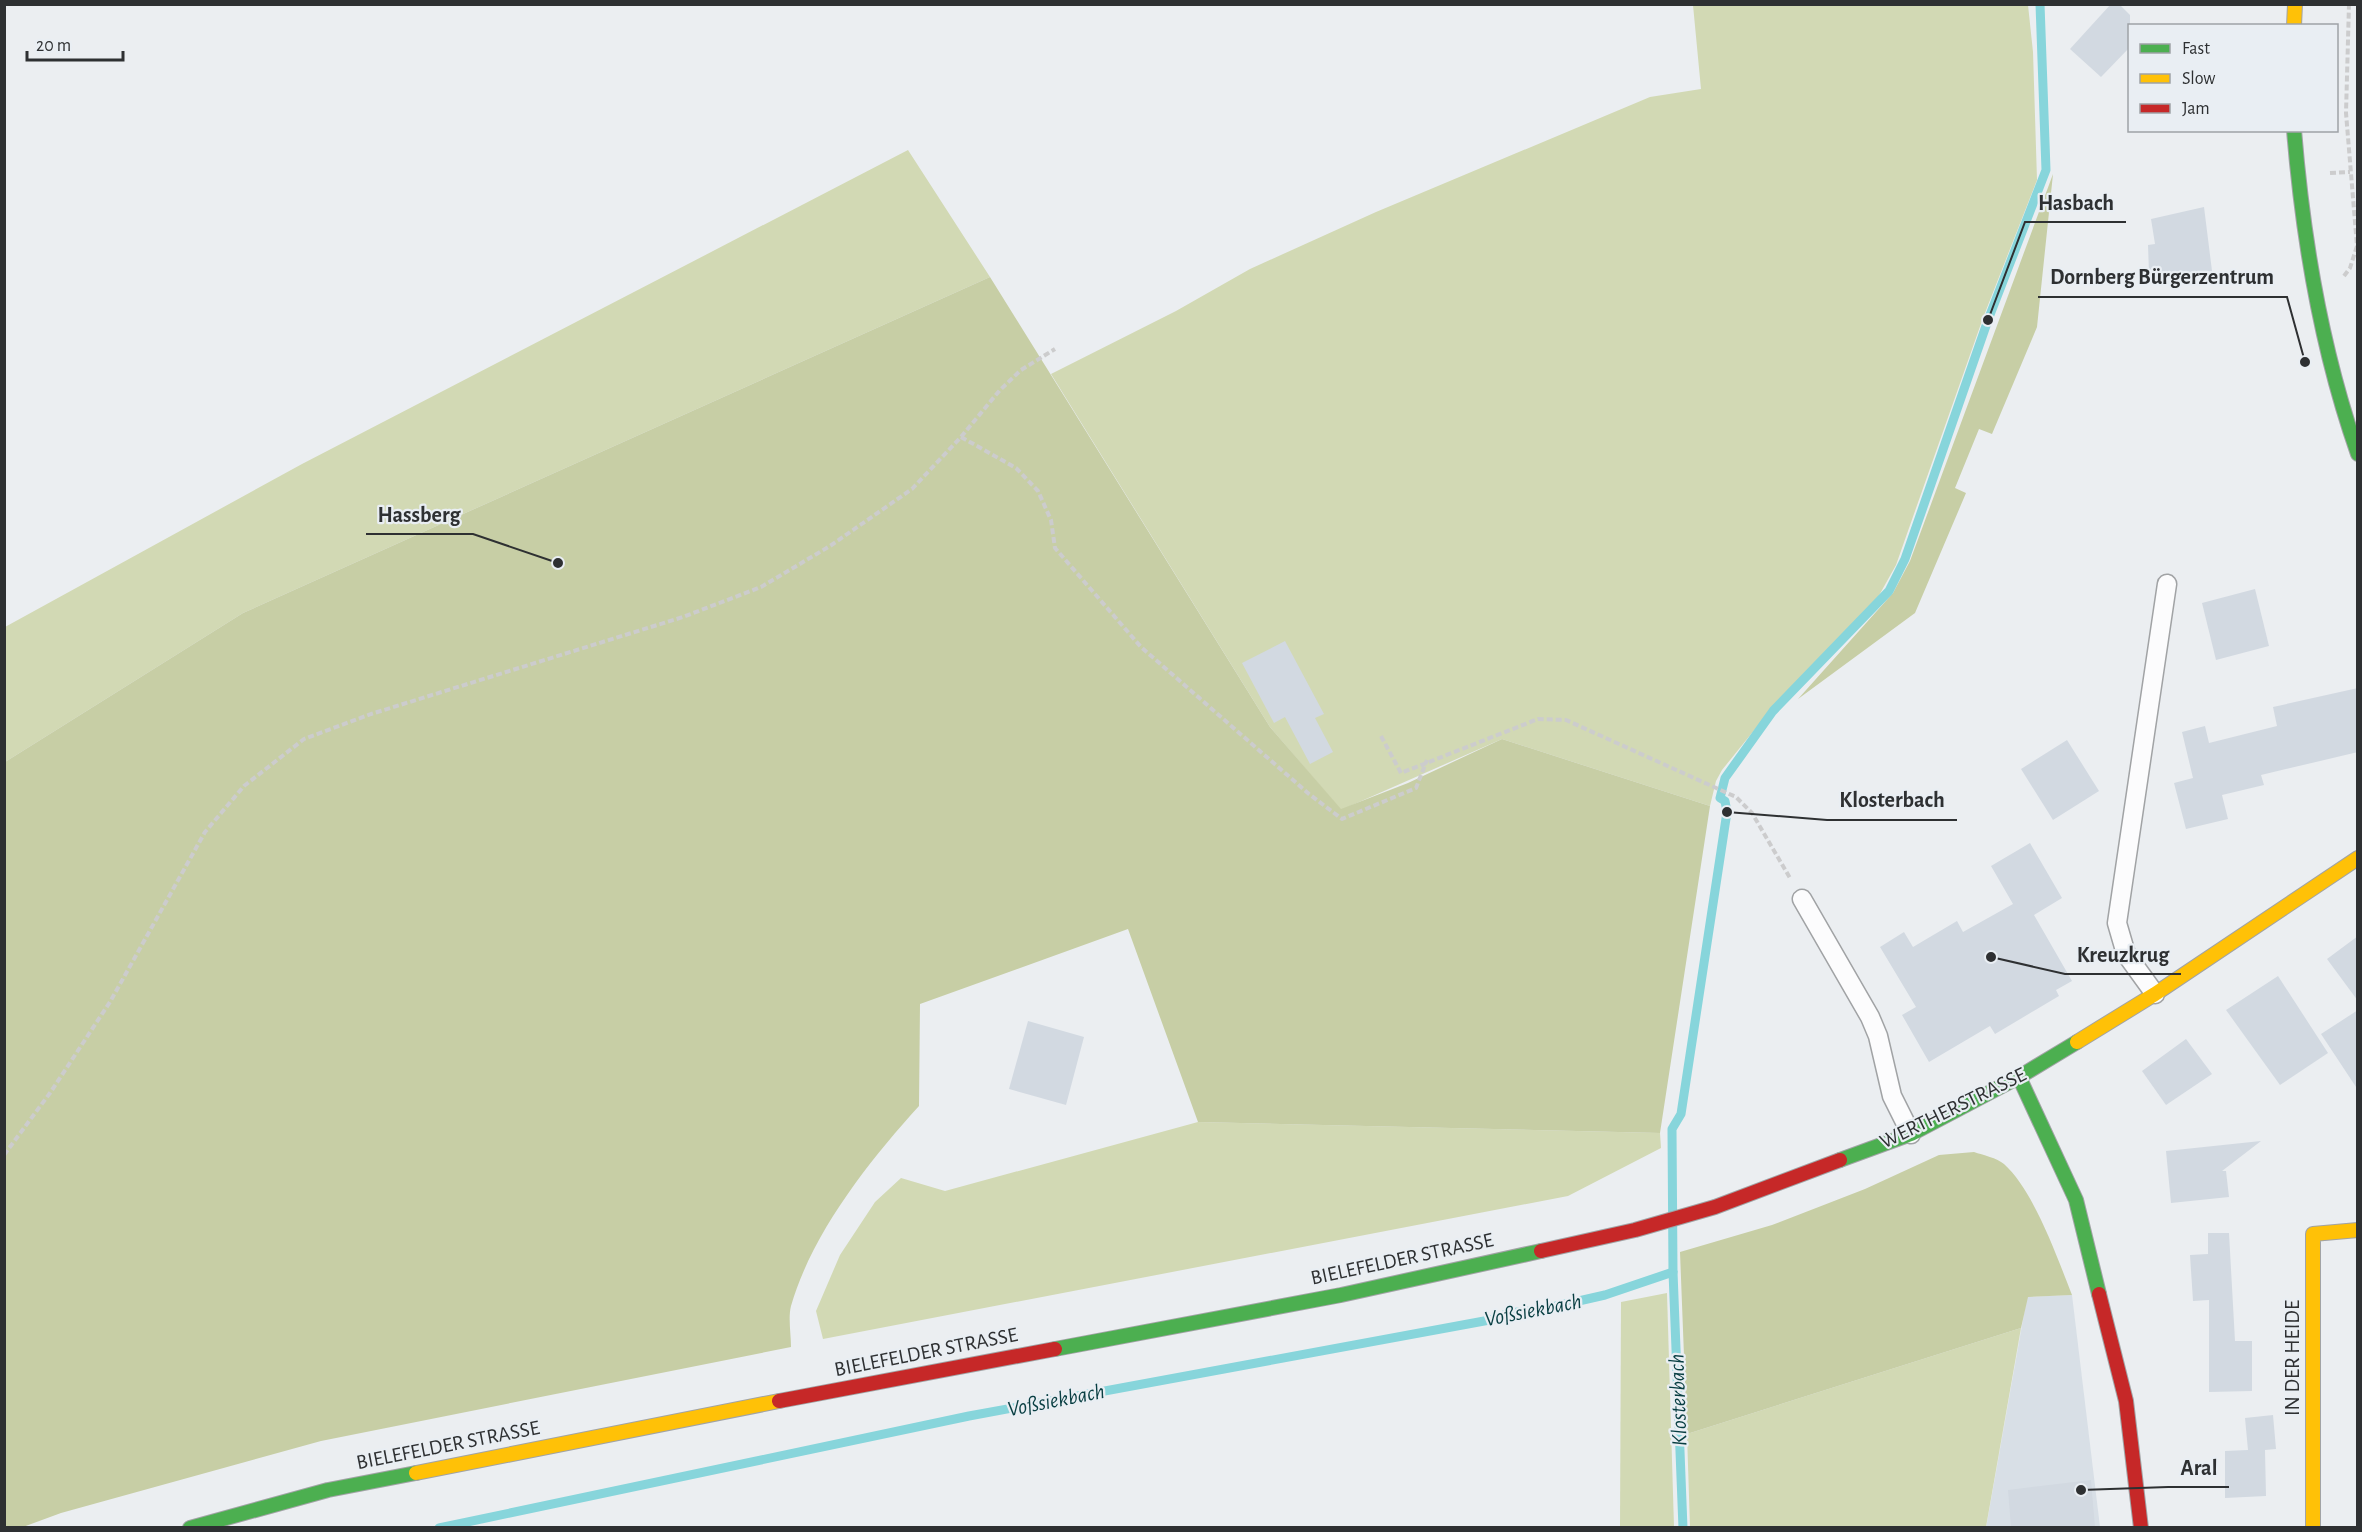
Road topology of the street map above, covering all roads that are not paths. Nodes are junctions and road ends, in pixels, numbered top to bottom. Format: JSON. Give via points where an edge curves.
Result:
{"nodes":[{"id":1,"x":2295,"y":4,"type":"edge"},
{"id":2,"x":2294,"y":24,"type":"edge"},
{"id":3,"x":2294,"y":132,"type":"edge"},
{"id":4,"x":2358,"y":454,"type":"edge"},
{"id":5,"x":2167,"y":585,"type":"dead end"},
{"id":6,"x":2358,"y":858,"type":"edge"},
{"id":7,"x":1802,"y":899,"type":"road end"},
{"id":8,"x":2155,"y":994,"type":"junction"},
{"id":9,"x":2019,"y":1077,"type":"junction"},
{"id":10,"x":1911,"y":1134,"type":"junction"},
{"id":11,"x":1670,"y":1221,"type":"joint"},
{"id":12,"x":2358,"y":1230,"type":"edge"},
{"id":13,"x":190,"y":1527,"type":"edge"},
{"id":14,"x":2141,"y":1527,"type":"edge"},
{"id":15,"x":2313,"y":1527,"type":"edge"}],
"edges":[{"from":1,"to":2,"type":"main road"},
{"from":3,"to":4,"type":"main road","via":[[2301,211],[2318,309]]},
{"from":5,"to":8,"type":"lane","via":[[2117,923],[2126,954]]},
{"from":6,"to":8,"type":"main road","name":"WERTHERSTRASSE"},
{"from":7,"to":10,"type":"lane","via":[[1870,1017],[1892,1096]]},
{"from":8,"to":9,"type":"main road","name":"WERTHERSTRASSE"},
{"from":9,"to":10,"type":"main road","name":"WERTHERSTRASSE"},
{"from":9,"to":14,"type":"main road","via":[[2076,1200],[2126,1401]]},
{"from":10,"to":11,"type":"main road","name":"WERTHERSTRASSE"},
{"from":11,"to":13,"type":"main road","name":"BIELEFELDER STRASSE","via":[[1341,1295],[328,1490]]},
{"from":12,"to":15,"type":"main road","name":"IN DER HEIDE","via":[[2313,1234]]}]}
